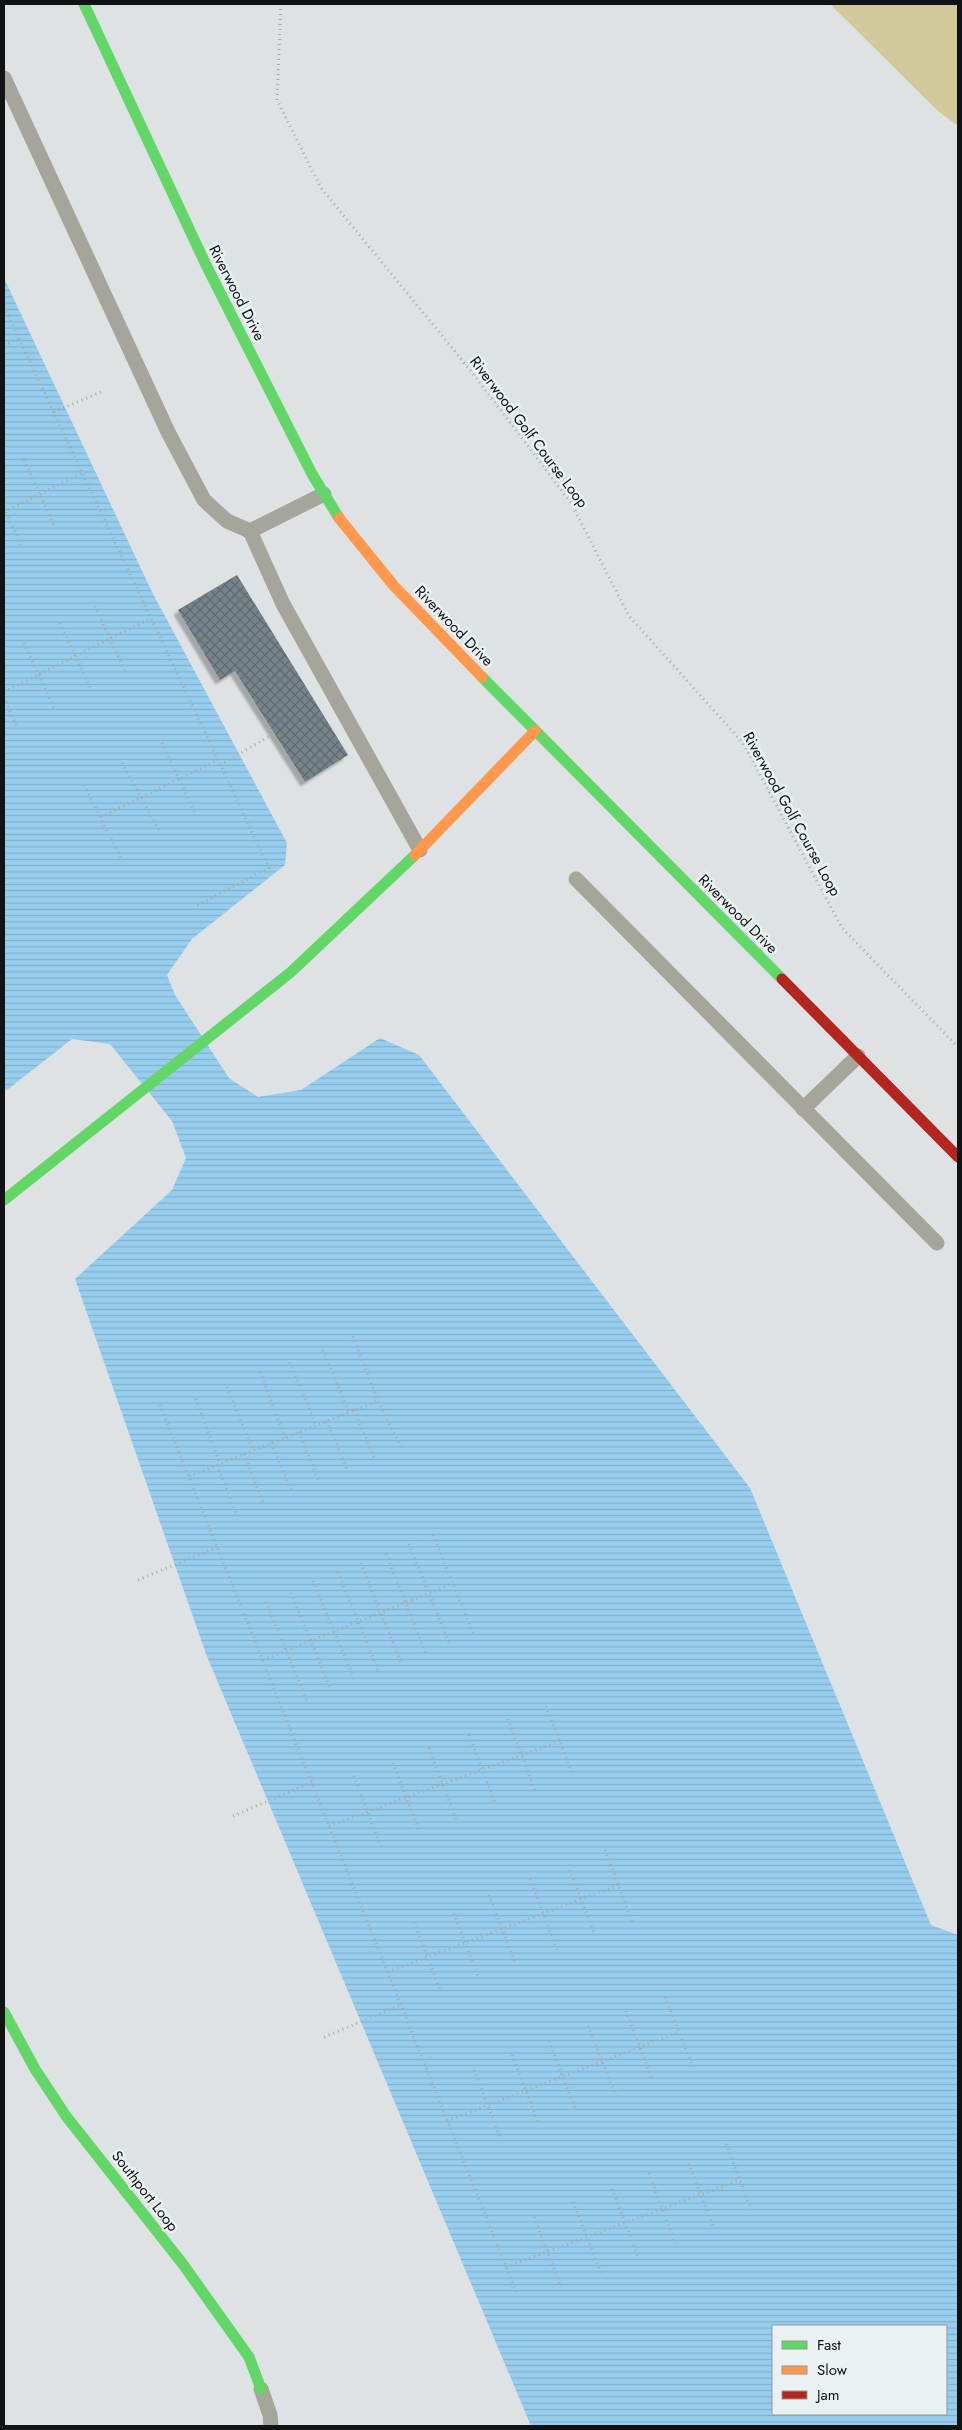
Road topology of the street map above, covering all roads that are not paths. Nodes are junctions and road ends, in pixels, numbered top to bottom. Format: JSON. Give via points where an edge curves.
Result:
{"nodes":[{"id":1,"x":84,"y":4,"type":"edge"},
{"id":2,"x":4,"y":78,"type":"edge"},
{"id":3,"x":324,"y":494,"type":"junction"},
{"id":4,"x":250,"y":531,"type":"junction"},
{"id":5,"x":535,"y":731,"type":"junction"},
{"id":6,"x":420,"y":850,"type":"junction"},
{"id":7,"x":576,"y":879,"type":"dead end"},
{"id":8,"x":858,"y":1056,"type":"junction"},
{"id":9,"x":804,"y":1109,"type":"junction"},
{"id":10,"x":958,"y":1157,"type":"edge"},
{"id":11,"x":4,"y":1200,"type":"edge"},
{"id":12,"x":937,"y":1243,"type":"dead end"},
{"id":13,"x":4,"y":2012,"type":"edge"},
{"id":14,"x":261,"y":2389,"type":"joint"},
{"id":15,"x":271,"y":2426,"type":"edge"}],
"edges":[{"from":1,"to":3,"type":"street","name":"Riverwood Drive","via":[[206,265]]},
{"from":2,"to":4,"type":"lane","via":[[168,432],[204,500],[227,521]]},
{"from":3,"to":4,"type":"lane"},
{"from":3,"to":5,"type":"street","name":"Riverwood Drive","via":[[343,525],[394,586]]},
{"from":4,"to":6,"type":"lane","via":[[283,604]]},
{"from":5,"to":6,"type":"street"},
{"from":5,"to":8,"type":"street","name":"Riverwood Drive"},
{"from":6,"to":11,"type":"street","via":[[292,972]]},
{"from":7,"to":9,"type":"lane"},
{"from":8,"to":9,"type":"lane"},
{"from":8,"to":10,"type":"street","name":"Riverwood Drive"},
{"from":9,"to":12,"type":"lane"},
{"from":13,"to":14,"type":"street","name":"Southport Loop","via":[[35,2069],[66,2116],[182,2263],[249,2357]]},
{"from":14,"to":15,"type":"lane"}]}
